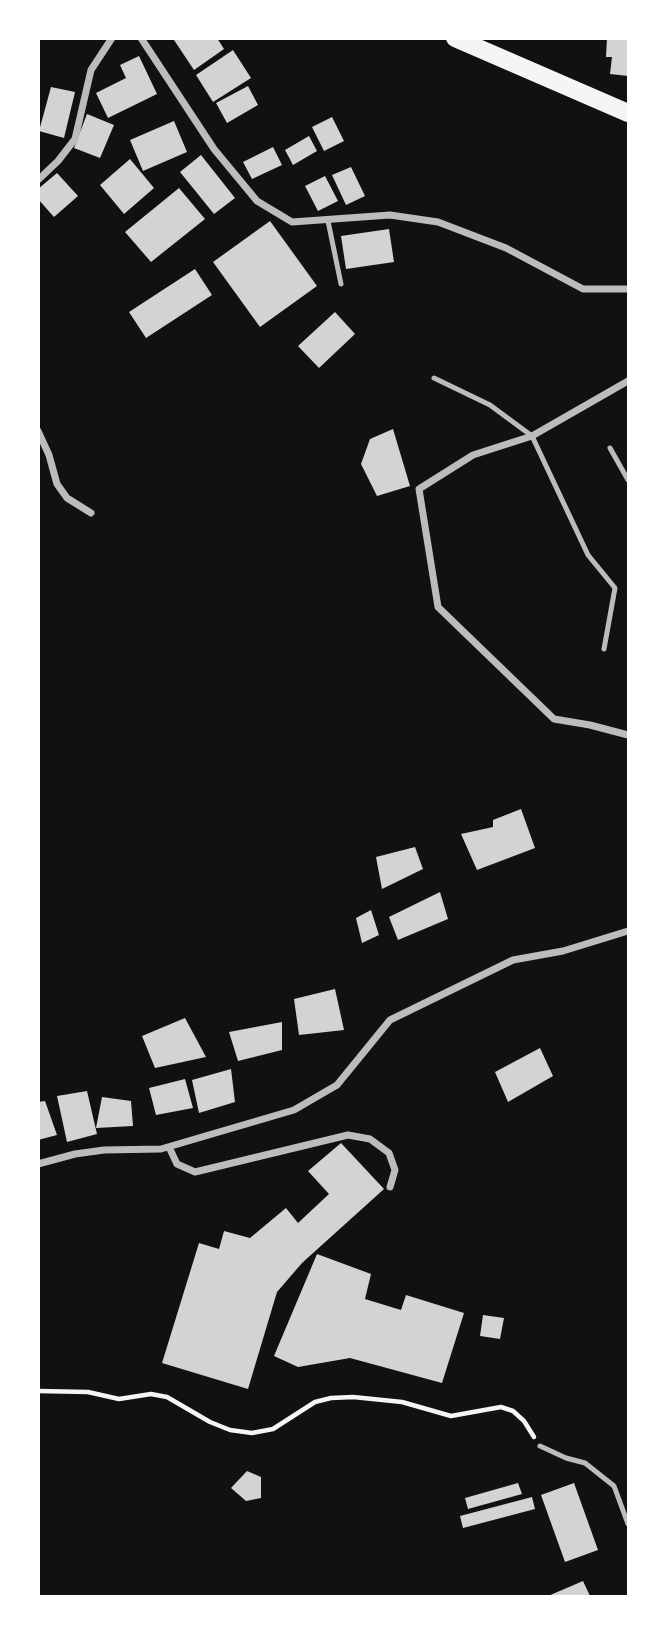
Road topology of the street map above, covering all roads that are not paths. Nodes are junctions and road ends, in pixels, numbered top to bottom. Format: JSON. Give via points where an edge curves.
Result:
{"nodes":[{"id":1,"x":112,"y":38,"type":"edge"},
{"id":2,"x":141,"y":38,"type":"edge"},
{"id":3,"x":455,"y":38,"type":"edge"},
{"id":4,"x":628,"y":113,"type":"edge"},
{"id":5,"x":38,"y":180,"type":"edge"},
{"id":6,"x":328,"y":221,"type":"junction"},
{"id":7,"x":341,"y":284,"type":"dead end"},
{"id":8,"x":628,"y":289,"type":"edge"},
{"id":9,"x":434,"y":378,"type":"dead end"},
{"id":10,"x":628,"y":381,"type":"edge"},
{"id":11,"x":38,"y":431,"type":"edge"},
{"id":12,"x":532,"y":436,"type":"junction"},
{"id":13,"x":610,"y":448,"type":"dead end"},
{"id":14,"x":628,"y":480,"type":"edge"},
{"id":15,"x":91,"y":513,"type":"dead end"},
{"id":16,"x":604,"y":649,"type":"dead end"},
{"id":17,"x":628,"y":735,"type":"edge"},
{"id":18,"x":628,"y":931,"type":"edge"},
{"id":19,"x":169,"y":1147,"type":"junction"},
{"id":20,"x":38,"y":1164,"type":"edge"},
{"id":21,"x":390,"y":1187,"type":"dead end"},
{"id":22,"x":540,"y":1446,"type":"road end"},
{"id":23,"x":628,"y":1524,"type":"edge"}],
"edges":[{"from":1,"to":5,"type":"street","via":[[91,70],[75,139]]},
{"from":2,"to":6,"type":"street","via":[[214,149],[257,201],[292,222]]},
{"from":3,"to":4,"type":"main road"},
{"from":6,"to":7,"type":"lane"},
{"from":6,"to":8,"type":"street","via":[[390,215],[438,222],[506,248],[583,289]]},
{"from":9,"to":12,"type":"lane","via":[[490,405]]},
{"from":10,"to":12,"type":"street"},
{"from":11,"to":15,"type":"street","via":[[57,484],[67,498]]},
{"from":12,"to":16,"type":"lane","via":[[588,555],[615,588]]},
{"from":12,"to":17,"type":"street","via":[[473,455],[419,489],[438,607],[554,719]]},
{"from":13,"to":14,"type":"lane"},
{"from":18,"to":19,"type":"street","via":[[513,960],[390,1020],[337,1085],[294,1110]]},
{"from":19,"to":20,"type":"street","via":[[75,1154]]},
{"from":19,"to":21,"type":"street","via":[[177,1164],[195,1172],[348,1135],[370,1139],[389,1153],[395,1171]]},
{"from":22,"to":23,"type":"lane","via":[[585,1463],[614,1486]]}]}
